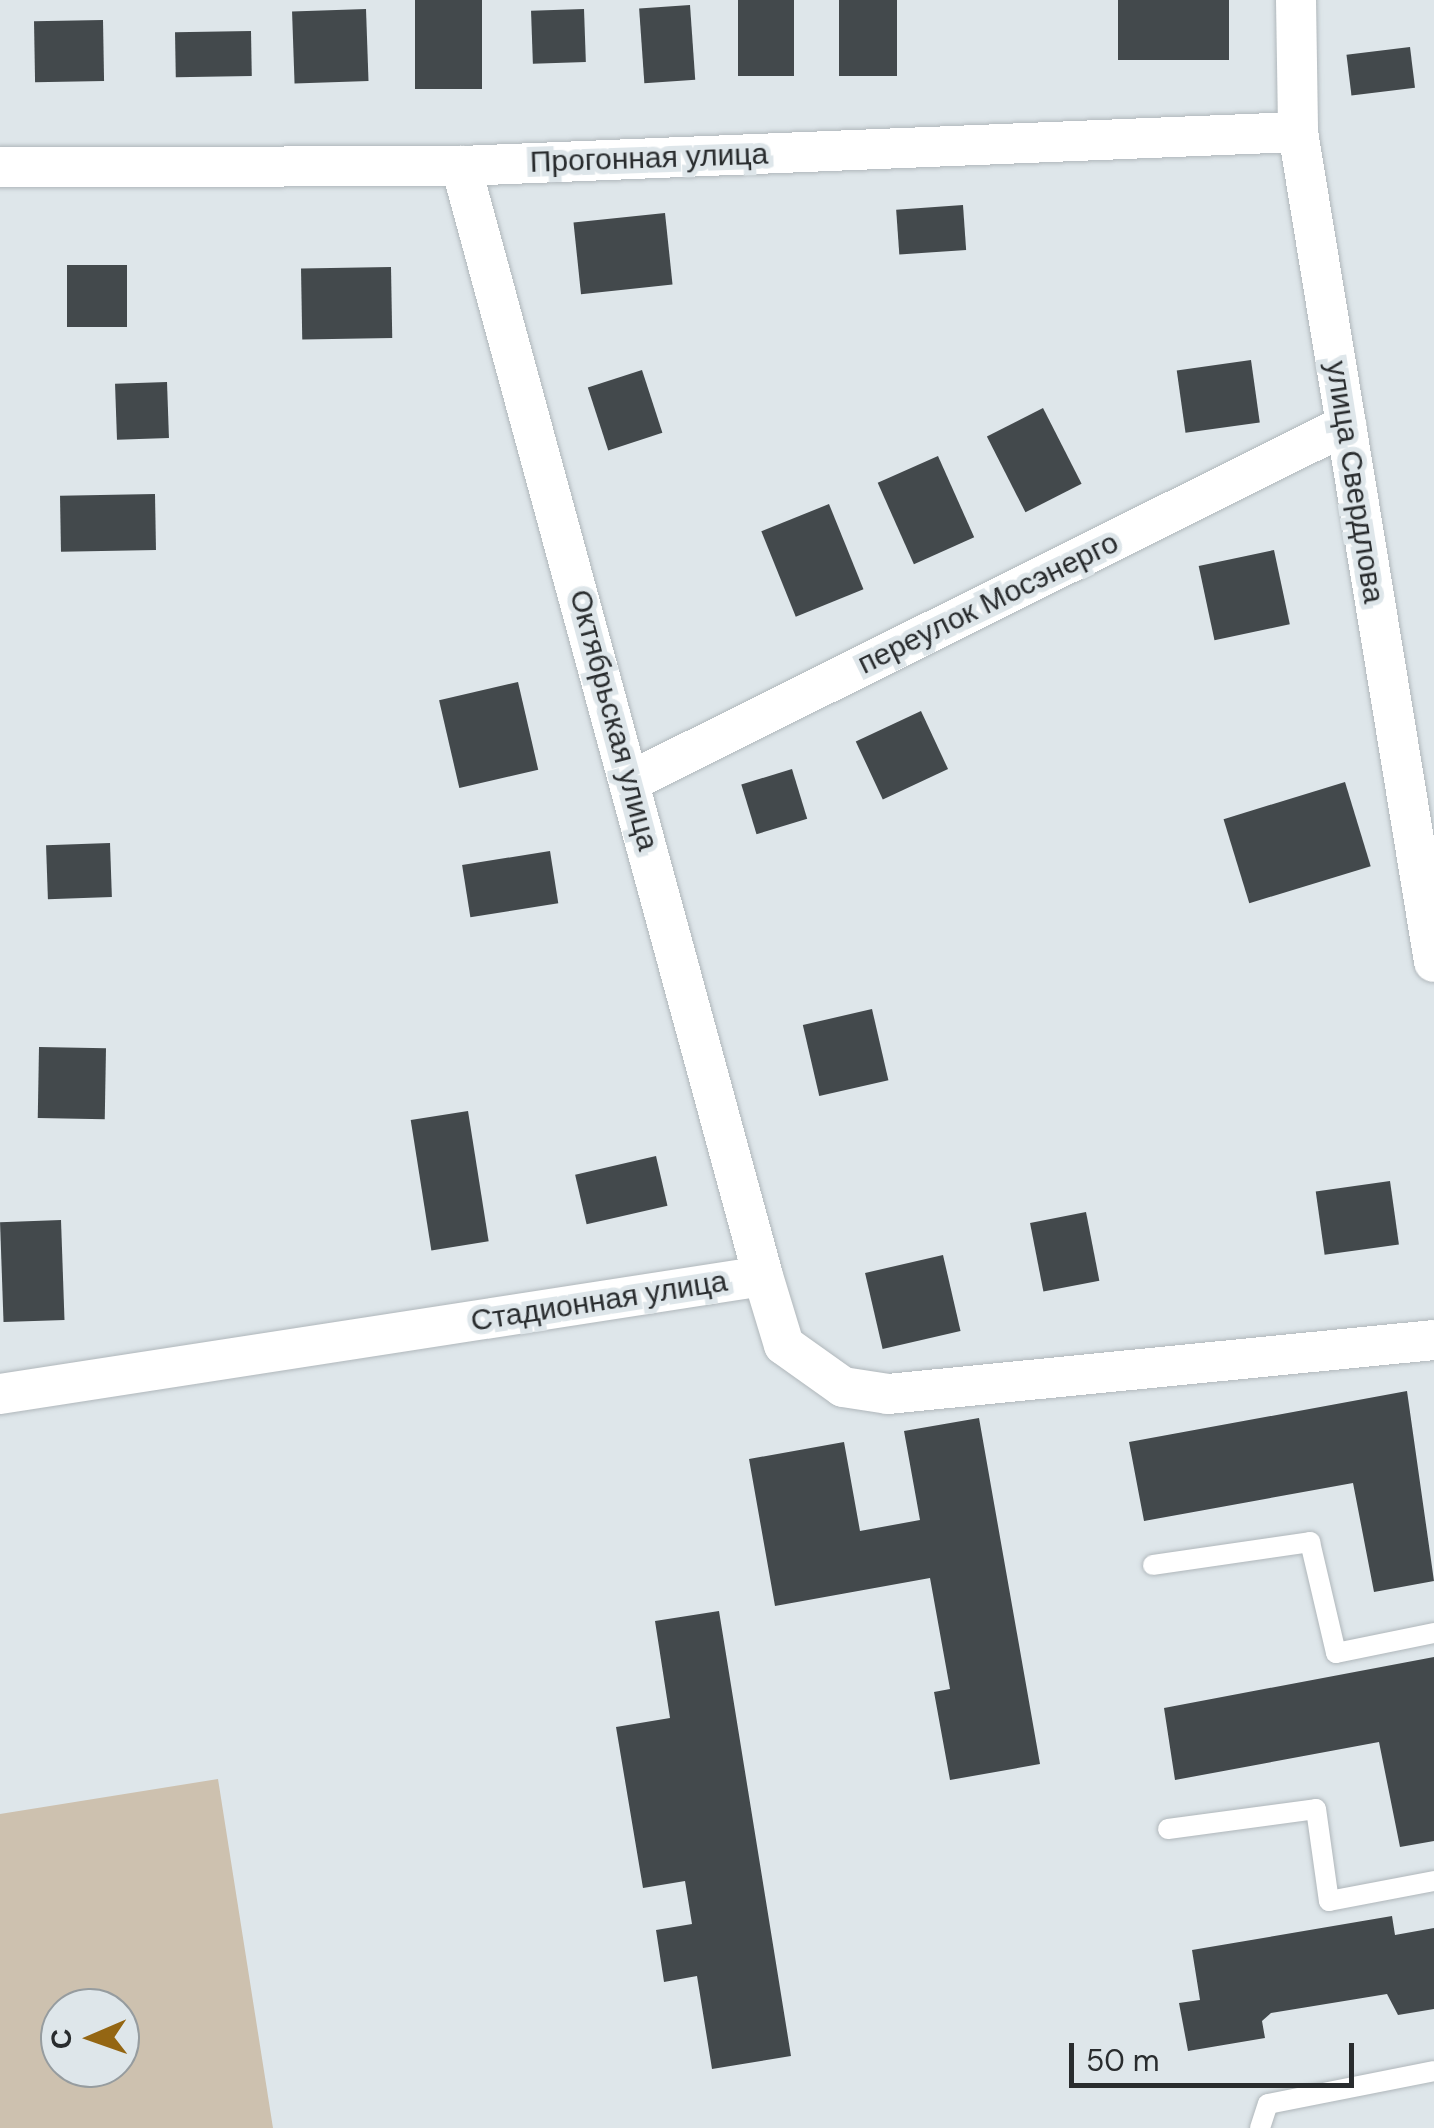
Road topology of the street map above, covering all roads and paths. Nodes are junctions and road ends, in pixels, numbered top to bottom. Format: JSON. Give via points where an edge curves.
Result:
{"nodes":[{"id":1,"x":1296,"y":0,"type":"edge"},
{"id":2,"x":1298,"y":132,"type":"junction"},
{"id":3,"x":461,"y":166,"type":"junction"},
{"id":4,"x":0,"y":167,"type":"edge"},
{"id":5,"x":1346,"y":425,"type":"junction"},
{"id":6,"x":630,"y":781,"type":"junction"},
{"id":7,"x":1434,"y":962,"type":"edge"},
{"id":8,"x":763,"y":1276,"type":"junction"},
{"id":9,"x":1434,"y":1340,"type":"edge"},
{"id":10,"x":0,"y":1394,"type":"edge"},
{"id":11,"x":1154,"y":1565,"type":"dead end"},
{"id":12,"x":1434,"y":1634,"type":"edge"},
{"id":13,"x":1168,"y":1829,"type":"dead end"},
{"id":14,"x":1434,"y":1882,"type":"edge"},
{"id":15,"x":1434,"y":2070,"type":"edge"},
{"id":16,"x":1260,"y":2128,"type":"edge"}],
"edges":[{"from":1,"to":2,"type":"street","name":"улица Свердлова"},
{"from":2,"to":3,"type":"street","name":"Прогонная улица"},
{"from":2,"to":5,"type":"street","name":"улица Свердлова"},
{"from":3,"to":4,"type":"street","name":"Прогонная улица"},
{"from":3,"to":6,"type":"street","name":"Октябрьская улица"},
{"from":5,"to":6,"type":"street","name":"переулок Мосэнерго"},
{"from":5,"to":7,"type":"street","name":"улица Свердлова"},
{"from":6,"to":8,"type":"street","name":"Октябрьская улица"},
{"from":8,"to":9,"type":"street","name":"Стадионная улица","via":[[784,1345],[842,1388],[888,1394]]},
{"from":8,"to":10,"type":"street","name":"Стадионная улица"},
{"from":11,"to":12,"type":"lane","via":[[1310,1542],[1336,1654]]},
{"from":13,"to":14,"type":"lane","via":[[1316,1809],[1329,1901]]},
{"from":15,"to":16,"type":"lane","via":[[1268,2104]]}]}
